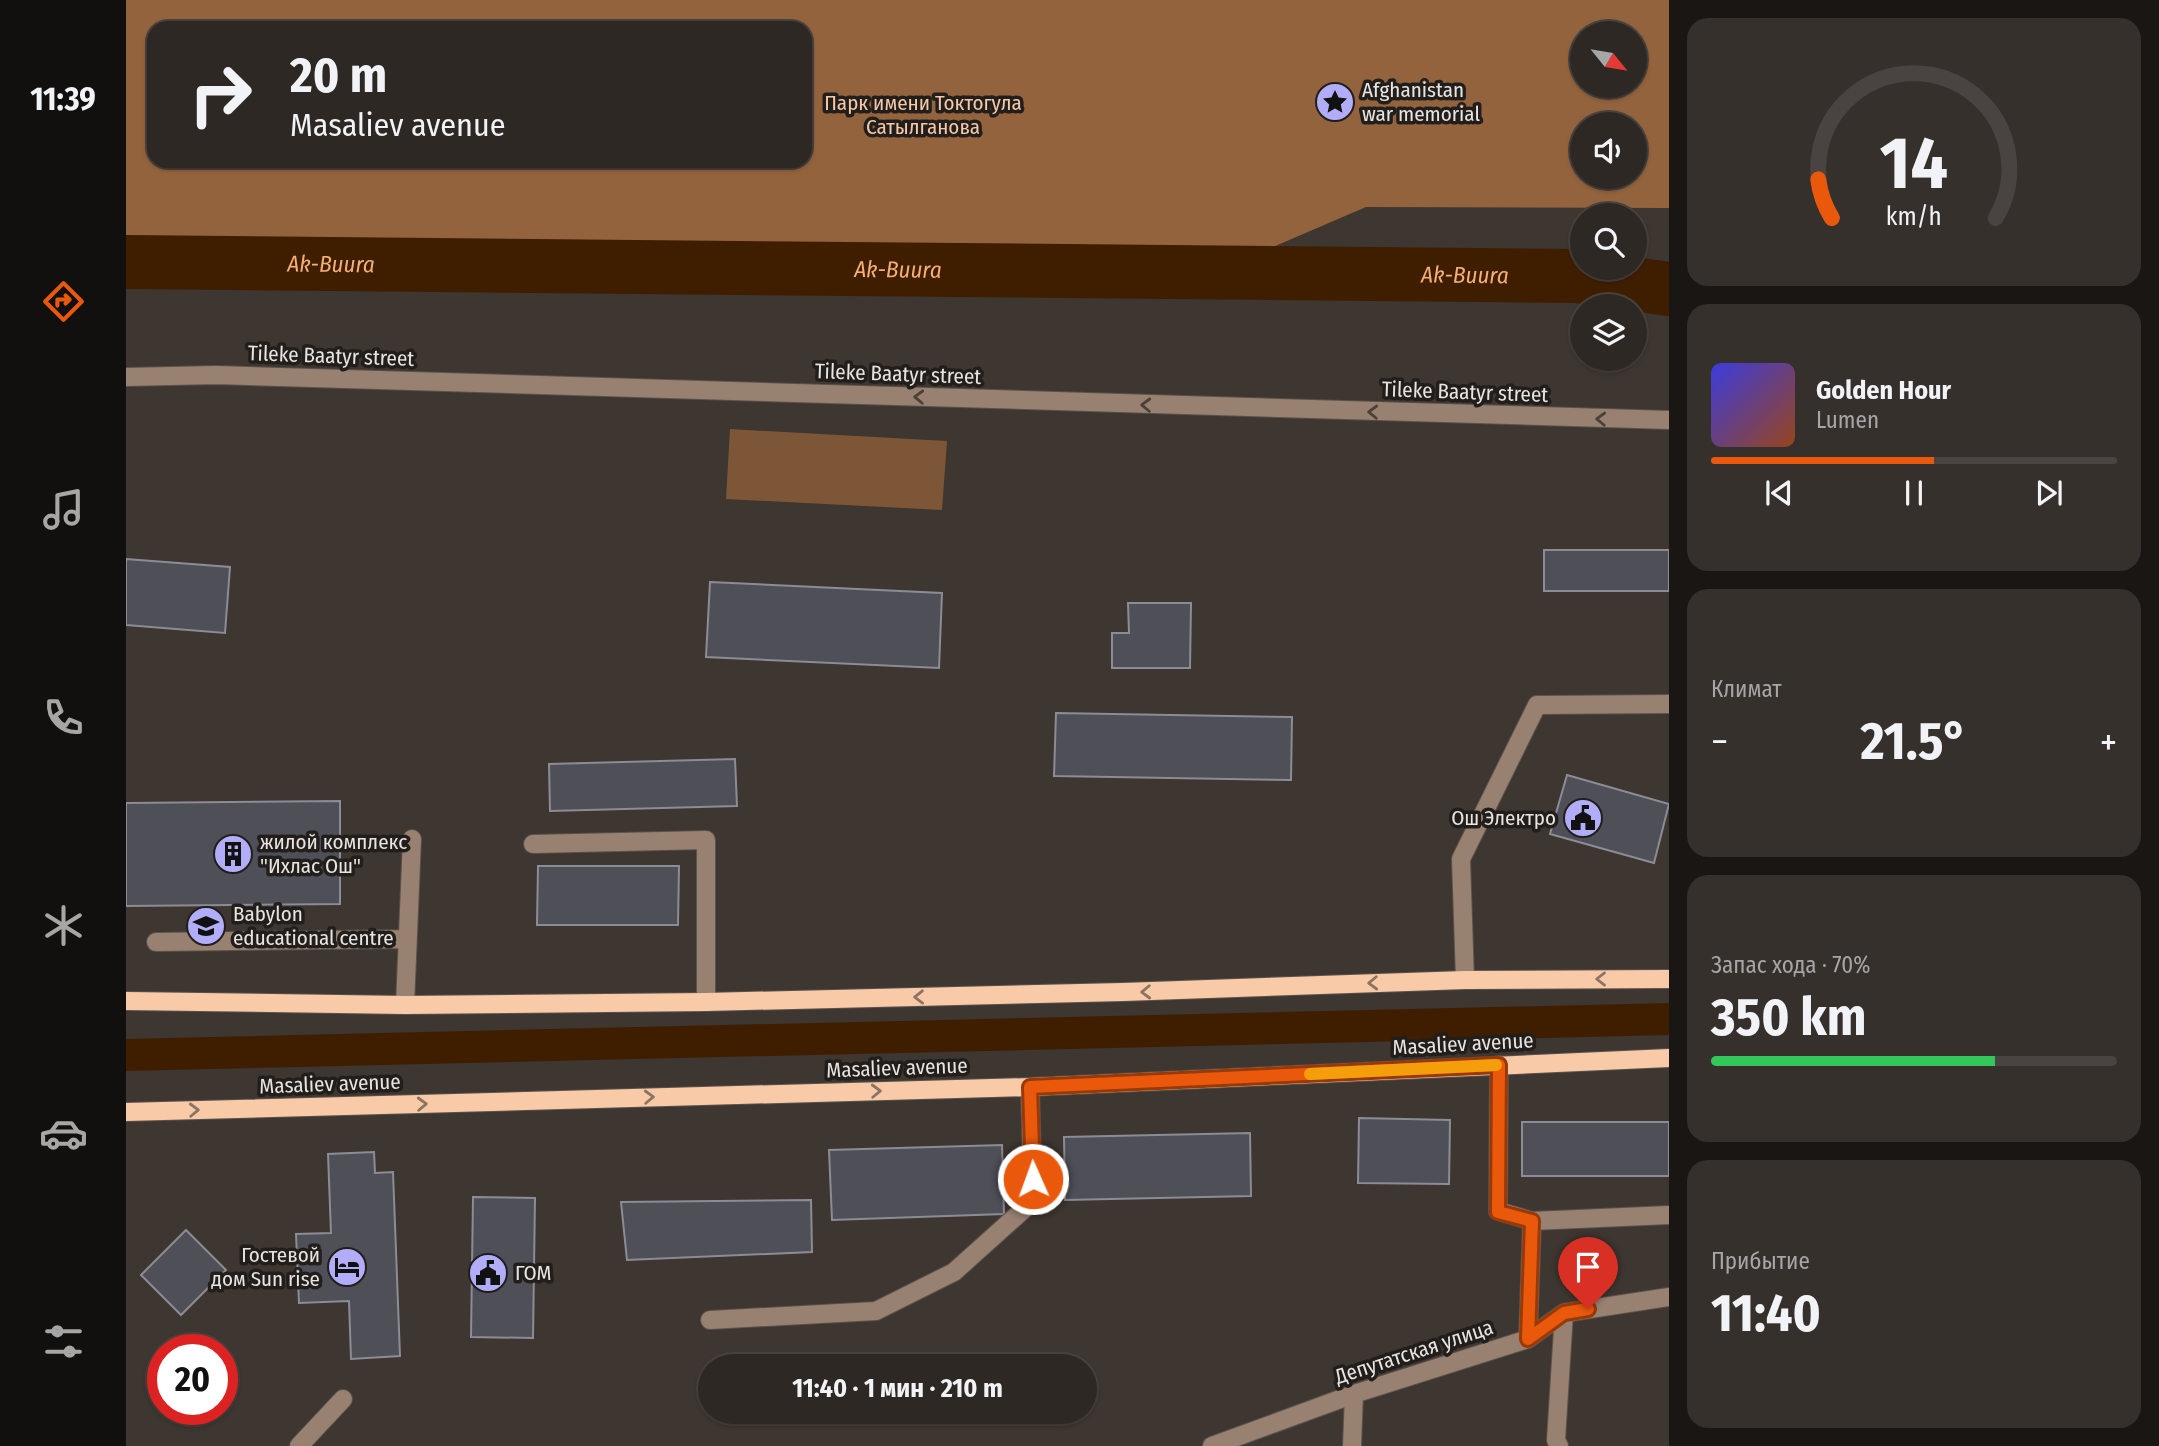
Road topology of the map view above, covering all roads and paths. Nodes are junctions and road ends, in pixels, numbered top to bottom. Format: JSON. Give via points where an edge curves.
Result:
{"nodes":[{"id":1,"x":126,"y":377,"type":"edge"},
{"id":2,"x":1669,"y":420,"type":"edge"},
{"id":3,"x":1669,"y":704,"type":"edge"},
{"id":4,"x":412,"y":839,"type":"dead end"},
{"id":5,"x":533,"y":844,"type":"dead end"},
{"id":6,"x":407,"y":939,"type":"junction"},
{"id":7,"x":156,"y":942,"type":"dead end"},
{"id":8,"x":1669,"y":979,"type":"edge"},
{"id":9,"x":1465,"y":980,"type":"junction"},
{"id":10,"x":126,"y":1001,"type":"edge"},
{"id":11,"x":706,"y":1002,"type":"junction"},
{"id":12,"x":405,"y":1005,"type":"junction"},
{"id":13,"x":1669,"y":1058,"type":"edge"},
{"id":14,"x":1499,"y":1065,"type":"junction"},
{"id":15,"x":1030,"y":1087,"type":"junction"},
{"id":16,"x":126,"y":1112,"type":"edge"},
{"id":17,"x":1669,"y":1214,"type":"edge"},
{"id":18,"x":1532,"y":1221,"type":"junction"},
{"id":19,"x":1669,"y":1297,"type":"edge"},
{"id":20,"x":1564,"y":1313,"type":"junction"},
{"id":21,"x":710,"y":1320,"type":"dead end"},
{"id":22,"x":1528,"y":1339,"type":"junction"},
{"id":23,"x":1354,"y":1394,"type":"junction"},
{"id":24,"x":343,"y":1399,"type":"dead end"},
{"id":25,"x":299,"y":1446,"type":"edge"},
{"id":26,"x":1212,"y":1446,"type":"edge"},
{"id":27,"x":1352,"y":1446,"type":"edge"},
{"id":28,"x":1559,"y":1446,"type":"edge"}],
"edges":[{"from":2,"to":1,"type":"street","name":"Tileke Baatyr street","one_way":true,"via":[[216,375]]},
{"from":3,"to":9,"type":"street","via":[[1537,705],[1461,859]]},
{"from":4,"to":6,"type":"street"},
{"from":5,"to":11,"type":"street","via":[[706,840]]},
{"from":6,"to":7,"type":"street"},
{"from":6,"to":12,"type":"street"},
{"from":8,"to":9,"type":"main road","one_way":true},
{"from":9,"to":11,"type":"main road","one_way":true},
{"from":10,"to":12,"type":"main road"},
{"from":11,"to":12,"type":"main road"},
{"from":13,"to":14,"type":"main road","name":"Masaliev avenue"},
{"from":14,"to":15,"type":"main road","name":"Masaliev avenue"},
{"from":14,"to":18,"type":"street","via":[[1498,1212]]},
{"from":16,"to":15,"type":"main road","name":"Masaliev avenue","one_way":true},
{"from":15,"to":21,"type":"street","via":[[1033,1201],[954,1272],[876,1311]]},
{"from":17,"to":18,"type":"street"},
{"from":18,"to":22,"type":"street"},
{"from":19,"to":20,"type":"street","name":"Депутатская улица"},
{"from":20,"to":22,"type":"street","name":"Депутатская улица"},
{"from":20,"to":28,"type":"street"},
{"from":22,"to":23,"type":"street","name":"Депутатская улица"},
{"from":23,"to":26,"type":"street","name":"Депутатская улица"},
{"from":23,"to":27,"type":"street"},
{"from":24,"to":25,"type":"street"}]}
